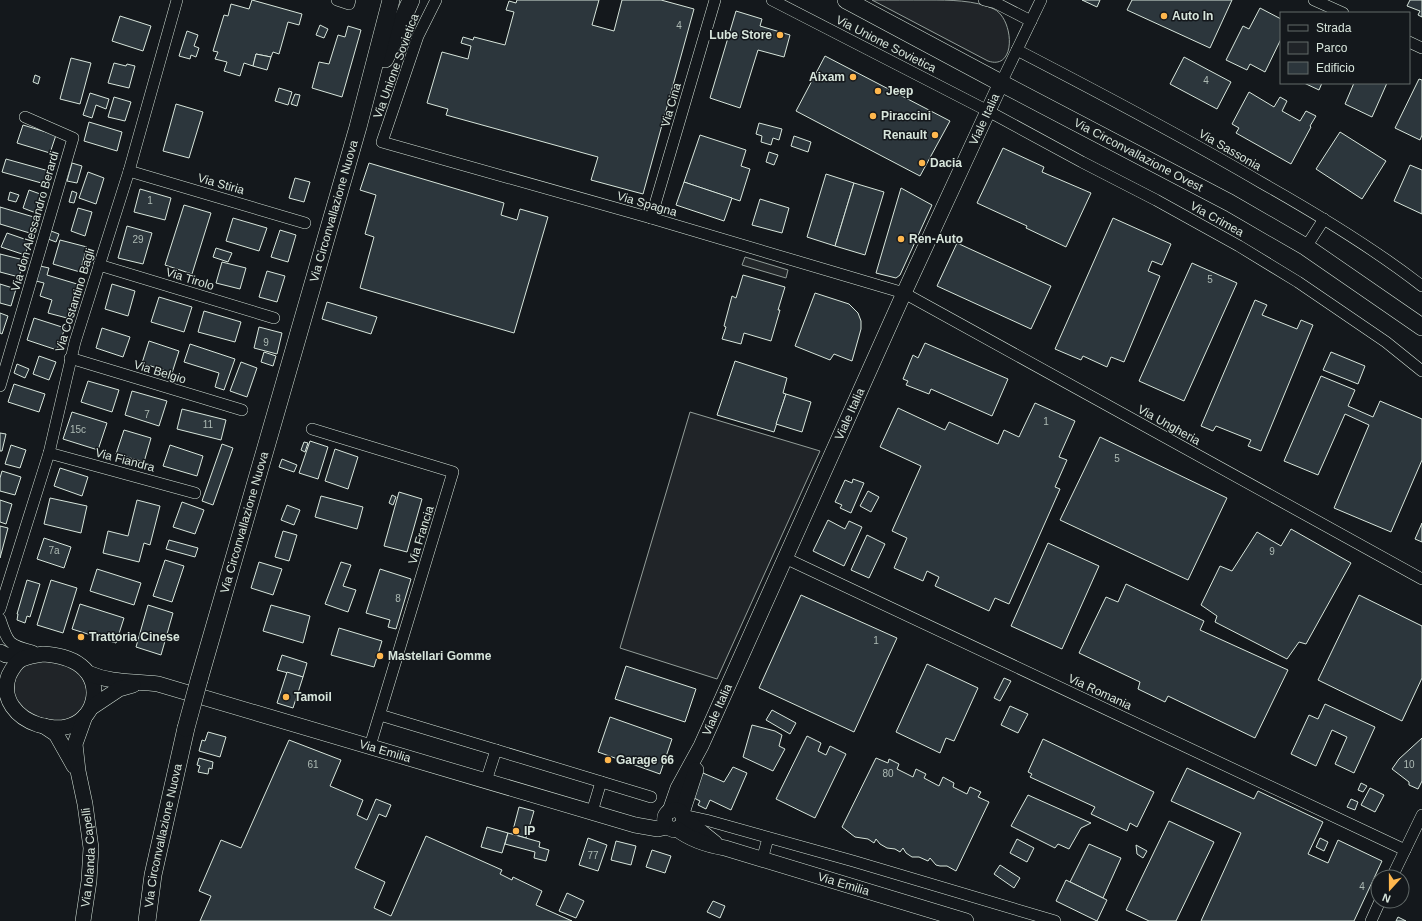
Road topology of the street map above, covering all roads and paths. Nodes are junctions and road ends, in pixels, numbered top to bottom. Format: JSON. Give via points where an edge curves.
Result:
{"nodes":[{"id":1,"x":177,"y":0,"type":"edge"},
{"id":2,"x":337,"y":0,"type":"edge"},
{"id":3,"x":391,"y":0,"type":"edge"},
{"id":4,"x":400,"y":0,"type":"edge"},
{"id":5,"x":411,"y":0,"type":"edge"},
{"id":6,"x":436,"y":0,"type":"edge"},
{"id":7,"x":715,"y":0,"type":"edge"},
{"id":8,"x":772,"y":0,"type":"edge"},
{"id":9,"x":846,"y":0,"type":"edge"},
{"id":10,"x":984,"y":0,"type":"edge"},
{"id":11,"x":1041,"y":0,"type":"edge"},
{"id":12,"x":1314,"y":0,"type":"edge"},
{"id":13,"x":349,"y":2,"type":"edge"},
{"id":14,"x":1341,"y":12,"type":"edge"},
{"id":15,"x":1031,"y":21,"type":"junction"},
{"id":16,"x":1410,"y":42,"type":"edge"},
{"id":17,"x":1422,"y":48,"type":"edge"},
{"id":18,"x":1017,"y":50,"type":"junction"},
{"id":19,"x":385,"y":60,"type":"junction"},
{"id":20,"x":1001,"y":83,"type":"junction"},
{"id":21,"x":988,"y":111,"type":"junction"},
{"id":22,"x":24,"y":117,"type":"dead end"},
{"id":23,"x":358,"y":127,"type":"junction"},
{"id":24,"x":382,"y":142,"type":"joint"},
{"id":25,"x":129,"y":170,"type":"junction"},
{"id":26,"x":651,"y":218,"type":"junction"},
{"id":27,"x":1324,"y":218,"type":"junction"},
{"id":28,"x":305,"y":223,"type":"dead end"},
{"id":29,"x":1306,"y":247,"type":"junction"},
{"id":30,"x":99,"y":264,"type":"junction"},
{"id":31,"x":1422,"y":286,"type":"edge"},
{"id":32,"x":904,"y":294,"type":"junction"},
{"id":33,"x":274,"y":318,"type":"dead end"},
{"id":34,"x":1422,"y":327,"type":"edge"},
{"id":35,"x":70,"y":358,"type":"junction"},
{"id":36,"x":1422,"y":370,"type":"edge"},
{"id":37,"x":0,"y":386,"type":"edge"},
{"id":38,"x":242,"y":410,"type":"dead end"},
{"id":39,"x":312,"y":429,"type":"dead end"},
{"id":40,"x":49,"y":453,"type":"junction"},
{"id":41,"x":195,"y":493,"type":"dead end"},
{"id":42,"x":785,"y":558,"type":"junction"},
{"id":43,"x":1422,"y":579,"type":"edge"},
{"id":44,"x":0,"y":609,"type":"edge"},
{"id":45,"x":0,"y":619,"type":"edge"},
{"id":46,"x":0,"y":652,"type":"edge"},
{"id":47,"x":38,"y":655,"type":"junction"},
{"id":48,"x":88,"y":673,"type":"junction"},
{"id":49,"x":3,"y":675,"type":"edge"},
{"id":50,"x":142,"y":682,"type":"junction"},
{"id":51,"x":89,"y":712,"type":"junction"},
{"id":52,"x":380,"y":715,"type":"junction"},
{"id":53,"x":44,"y":726,"type":"junction"},
{"id":54,"x":370,"y":746,"type":"junction"},
{"id":55,"x":496,"y":750,"type":"junction"},
{"id":56,"x":78,"y":771,"type":"junction"},
{"id":57,"x":486,"y":781,"type":"junction"},
{"id":58,"x":601,"y":782,"type":"junction"},
{"id":59,"x":651,"y":798,"type":"dead end"},
{"id":60,"x":592,"y":812,"type":"junction"},
{"id":61,"x":1422,"y":815,"type":"edge"},
{"id":62,"x":675,"y":819,"type":"junction"},
{"id":63,"x":768,"y":838,"type":"junction"},
{"id":64,"x":1405,"y":850,"type":"junction"},
{"id":65,"x":762,"y":860,"type":"junction"},
{"id":66,"x":1396,"y":869,"type":"edge"},
{"id":67,"x":1376,"y":909,"type":"edge"},
{"id":68,"x":83,"y":921,"type":"edge"},
{"id":69,"x":147,"y":921,"type":"edge"},
{"id":70,"x":966,"y":921,"type":"edge"},
{"id":71,"x":1055,"y":921,"type":"edge"},
{"id":72,"x":1371,"y":921,"type":"edge"}],
"edges":[{"from":1,"to":25,"type":"street","name":"Via Costantino Bagli"},
{"from":2,"to":13,"type":"street"},
{"from":3,"to":23,"type":"main road","name":"Via Circonvallazione Nuova"},
{"from":4,"to":19,"type":"main road","name":"Via Circonvallazione Nuova"},
{"from":5,"to":19,"type":"main road"},
{"from":6,"to":24,"type":"street","name":"Via Unione Sovietica","via":[[418,36]]},
{"from":7,"to":26,"type":"street","name":"Via Cina"},
{"from":8,"to":21,"type":"street","name":"Via Unione Sovietica"},
{"from":9,"to":20,"type":"main road","name":"Via Circonvallazione Ovest"},
{"from":10,"to":15,"type":"street","via":[[996,3]]},
{"from":11,"to":15,"type":"street"},
{"from":12,"to":14,"type":"street"},
{"from":15,"to":18,"type":"street"},
{"from":16,"to":17,"type":"street"},
{"from":18,"to":20,"type":"street"},
{"from":18,"to":27,"type":"street","name":"Via Sassonia","via":[[1208,152]]},
{"from":19,"to":23,"type":"main road","name":"Via Circonvallazione Nuova"},
{"from":20,"to":21,"type":"main road","name":"Viale Italia"},
{"from":20,"to":29,"type":"main road","name":"Via Circonvallazione Ovest","via":[[1230,203]]},
{"from":21,"to":32,"type":"main road","name":"Viale Italia"},
{"from":21,"to":36,"type":"street","name":"Via Crimea","via":[[1239,246],[1317,295]]},
{"from":22,"to":37,"type":"street","name":"Via don Alessandro Berardi","via":[[73,138]]},
{"from":23,"to":69,"type":"main road","name":"Via Circonvallazione Nuova","bridge":true,"via":[[186,728],[153,875]]},
{"from":24,"to":26,"type":"street","name":"Via Spagna"},
{"from":25,"to":28,"type":"street","name":"Via Stiria"},
{"from":25,"to":30,"type":"street","name":"Via Costantino Bagli"},
{"from":26,"to":32,"type":"street","name":"Via Spagna"},
{"from":27,"to":29,"type":"street"},
{"from":27,"to":31,"type":"street","name":"Via Sassonia"},
{"from":29,"to":34,"type":"main road","name":"Via Circonvallazione Ovest"},
{"from":30,"to":33,"type":"street","name":"Via Tirolo"},
{"from":30,"to":35,"type":"street","name":"Via Costantino Bagli"},
{"from":32,"to":42,"type":"main road","name":"Viale Italia"},
{"from":32,"to":43,"type":"street","name":"Via Ungheria"},
{"from":35,"to":38,"type":"street","name":"Via Belgio"},
{"from":35,"to":40,"type":"street","name":"Via Costantino Bagli"},
{"from":39,"to":52,"type":"street","name":"Via Francia","via":[[453,472]]},
{"from":40,"to":41,"type":"street","name":"Via Fiandra"},
{"from":40,"to":44,"type":"street","name":"Via Costantino Bagli"},
{"from":42,"to":62,"type":"main road","name":"Viale Italia","via":[[701,746],[697,765]]},
{"from":42,"to":64,"type":"street","name":"Via Romania"},
{"from":45,"to":47,"type":"street","via":[[6,638],[13,645]]},
{"from":46,"to":47,"type":"main road","via":[[6,655]]},
{"from":47,"to":48,"type":"main road","via":[[58,656],[71,660]]},
{"from":47,"to":49,"type":"main road","via":[[21,659]]},
{"from":48,"to":50,"type":"main road","name":"Via Emilia","via":[[113,681]]},
{"from":48,"to":51,"type":"main road","via":[[93,684],[94,696]]},
{"from":49,"to":53,"type":"main road","via":[[8,701],[14,711],[27,720]]},
{"from":50,"to":51,"type":"main road","name":"Via Emilia","via":[[119,689]]},
{"from":50,"to":54,"type":"main road","name":"Via Emilia","via":[[158,684]]},
{"from":51,"to":53,"type":"main road","via":[[76,724],[65,727]]},
{"from":51,"to":56,"type":"main road","name":"Via Iolanda Capelli","via":[[79,729],[75,744]]},
{"from":52,"to":54,"type":"street","name":"Via Francia"},
{"from":52,"to":55,"type":"street"},
{"from":53,"to":56,"type":"main road","name":"Via Iolanda Capelli","via":[[56,734]]},
{"from":54,"to":57,"type":"main road","name":"Via Emilia"},
{"from":55,"to":57,"type":"street"},
{"from":55,"to":58,"type":"street"},
{"from":56,"to":68,"type":"main road","name":"Via Iolanda Capelli","via":[[91,848]]},
{"from":57,"to":60,"type":"main road","name":"Via Emilia"},
{"from":58,"to":59,"type":"street"},
{"from":58,"to":60,"type":"street"},
{"from":60,"to":62,"type":"main road","name":"Via Emilia","via":[[658,829]]},
{"from":61,"to":64,"type":"street"},
{"from":62,"to":63,"type":"street","via":[[706,820]]},
{"from":62,"to":65,"type":"main road","name":"Via Emilia","via":[[687,837]]},
{"from":63,"to":65,"type":"street"},
{"from":63,"to":71,"type":"street"},
{"from":64,"to":66,"type":"street"},
{"from":65,"to":70,"type":"main road","name":"Via Emilia"},
{"from":67,"to":72,"type":"street"}]}
